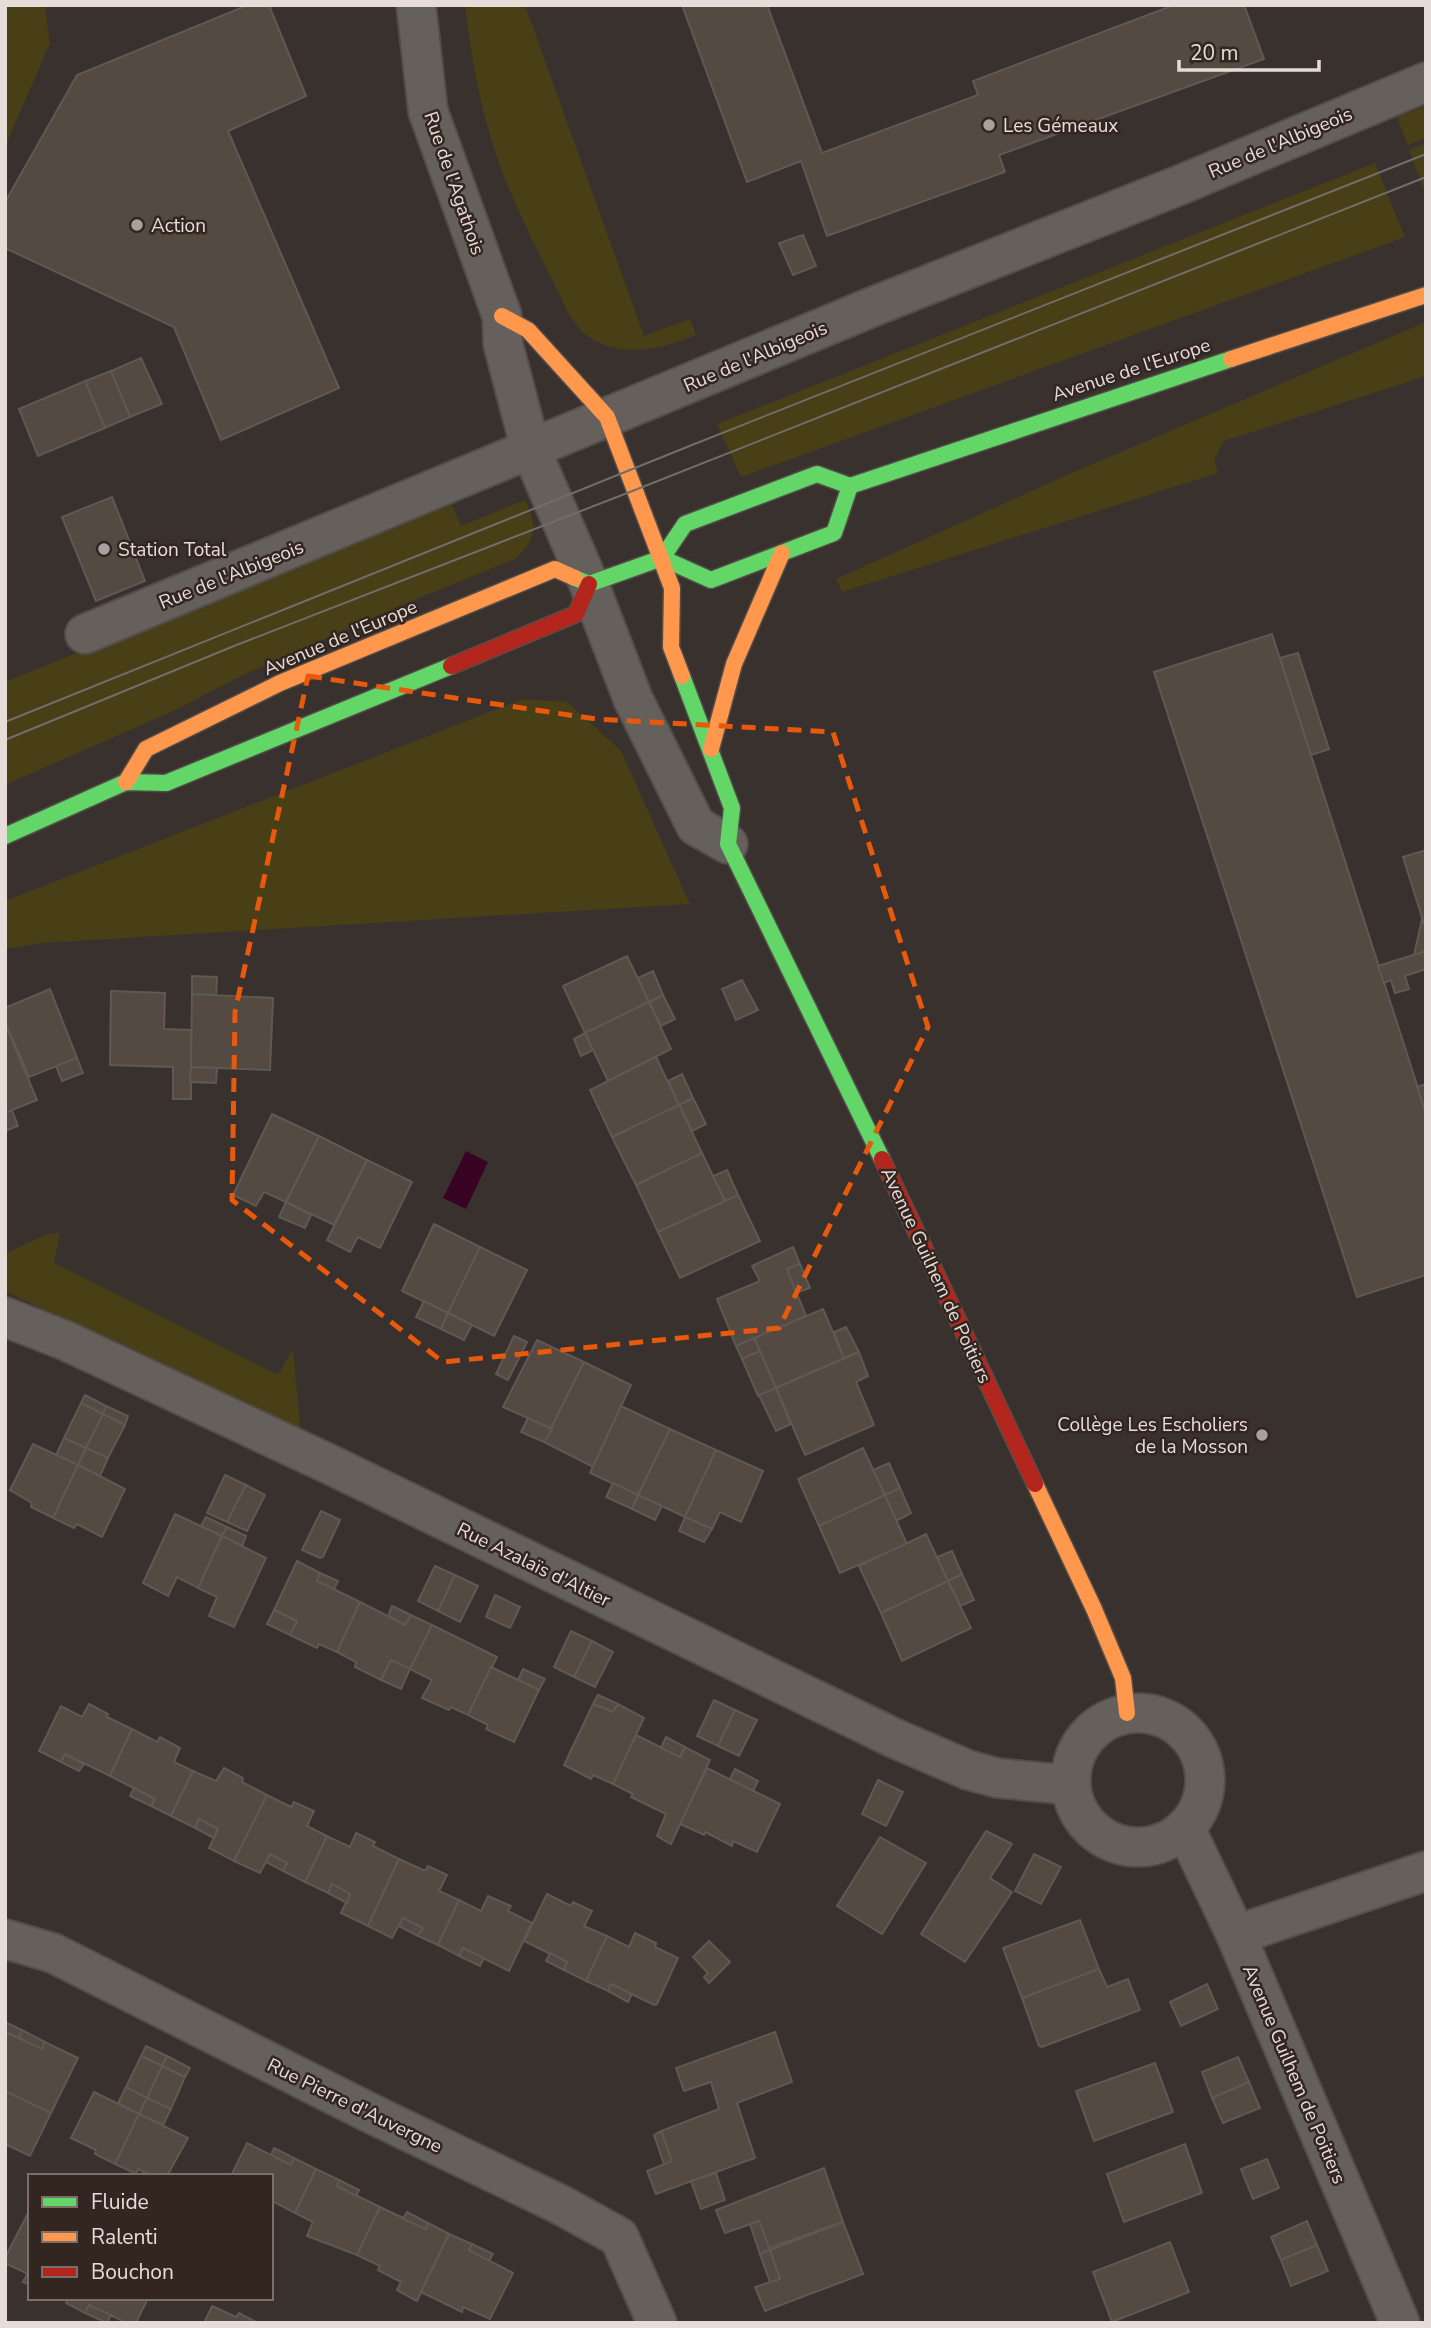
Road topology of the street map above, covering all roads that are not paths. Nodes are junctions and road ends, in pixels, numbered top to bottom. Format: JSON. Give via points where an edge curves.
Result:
{"nodes":[{"id":1,"x":416,"y":5,"type":"edge"},
{"id":2,"x":1426,"y":82,"type":"edge"},
{"id":3,"x":1426,"y":295,"type":"edge"},
{"id":4,"x":502,"y":316,"type":"junction"},
{"id":5,"x":607,"y":417,"type":"junction"},
{"id":6,"x":531,"y":450,"type":"junction"},
{"id":7,"x":850,"y":486,"type":"junction"},
{"id":8,"x":782,"y":553,"type":"junction"},
{"id":9,"x":662,"y":558,"type":"junction"},
{"id":10,"x":589,"y":584,"type":"junction"},
{"id":11,"x":85,"y":634,"type":"dead end"},
{"id":12,"x":710,"y":749,"type":"junction"},
{"id":13,"x":126,"y":782,"type":"junction"},
{"id":14,"x":5,"y":836,"type":"edge"},
{"id":15,"x":728,"y":844,"type":"junction"},
{"id":16,"x":5,"y":1317,"type":"edge"},
{"id":17,"x":1127,"y":1713,"type":"junction"},
{"id":18,"x":1070,"y":1785,"type":"junction"},
{"id":19,"x":1185,"y":1828,"type":"junction"},
{"id":20,"x":1426,"y":1871,"type":"edge"},
{"id":21,"x":1236,"y":1935,"type":"junction"},
{"id":22,"x":5,"y":1938,"type":"edge"},
{"id":23,"x":656,"y":2323,"type":"edge"},
{"id":24,"x":1400,"y":2323,"type":"edge"}],
"edges":[{"from":1,"to":4,"type":"street","name":"Rue de l'Agathois","via":[[428,111]]},
{"from":2,"to":5,"type":"street","name":"Rue de l'Albigeois"},
{"from":3,"to":7,"type":"main road","name":"Avenue de l'Europe"},
{"from":4,"to":5,"type":"main road","via":[[528,331]]},
{"from":4,"to":6,"type":"street","name":"Rue de l'Agathois","via":[[503,344]]},
{"from":5,"to":6,"type":"street","name":"Rue de l'Albigeois"},
{"from":5,"to":9,"type":"main road"},
{"from":6,"to":10,"type":"street","name":"Rue de l'Agathois"},
{"from":6,"to":11,"type":"street","name":"Rue de l'Albigeois"},
{"from":7,"to":8,"type":"main road","via":[[834,533]]},
{"from":7,"to":9,"type":"main road","via":[[817,474],[685,524]]},
{"from":8,"to":9,"type":"main road","via":[[710,580]]},
{"from":8,"to":12,"type":"main road","via":[[734,664]]},
{"from":9,"to":10,"type":"main road"},
{"from":9,"to":12,"type":"main road","via":[[672,587],[671,647]]},
{"from":10,"to":13,"type":"main road","via":[[576,614],[166,783]]},
{"from":10,"to":13,"type":"main road","name":"Avenue de l'Europe","via":[[555,569],[281,683],[146,749]]},
{"from":10,"to":15,"type":"street","via":[[633,699],[696,826]]},
{"from":12,"to":15,"type":"main road","via":[[732,808]]},
{"from":13,"to":14,"type":"main road"},
{"from":15,"to":17,"type":"main road","name":"Avenue Guilhem de Poitiers","via":[[907,1209],[1088,1596],[1123,1678]]},
{"from":16,"to":18,"type":"street","name":"Rue Azalaïs d'Altier","via":[[331,1465],[896,1739],[997,1778]]},
{"from":17,"to":18,"type":"street","via":[[1092,1730],[1072,1765]]},
{"from":17,"to":19,"type":"street","via":[[1168,1720],[1198,1750],[1205,1791]]},
{"from":18,"to":19,"type":"street","via":[[1087,1824],[1104,1838],[1125,1846],[1147,1847]]},
{"from":19,"to":21,"type":"street","name":"Avenue Guilhem de Poitiers"},
{"from":20,"to":21,"type":"street"},
{"from":21,"to":24,"type":"street","name":"Avenue Guilhem de Poitiers"},
{"from":22,"to":23,"type":"street","name":"Rue Pierre d'Auvergne","via":[[52,1953],[619,2238]]}]}
